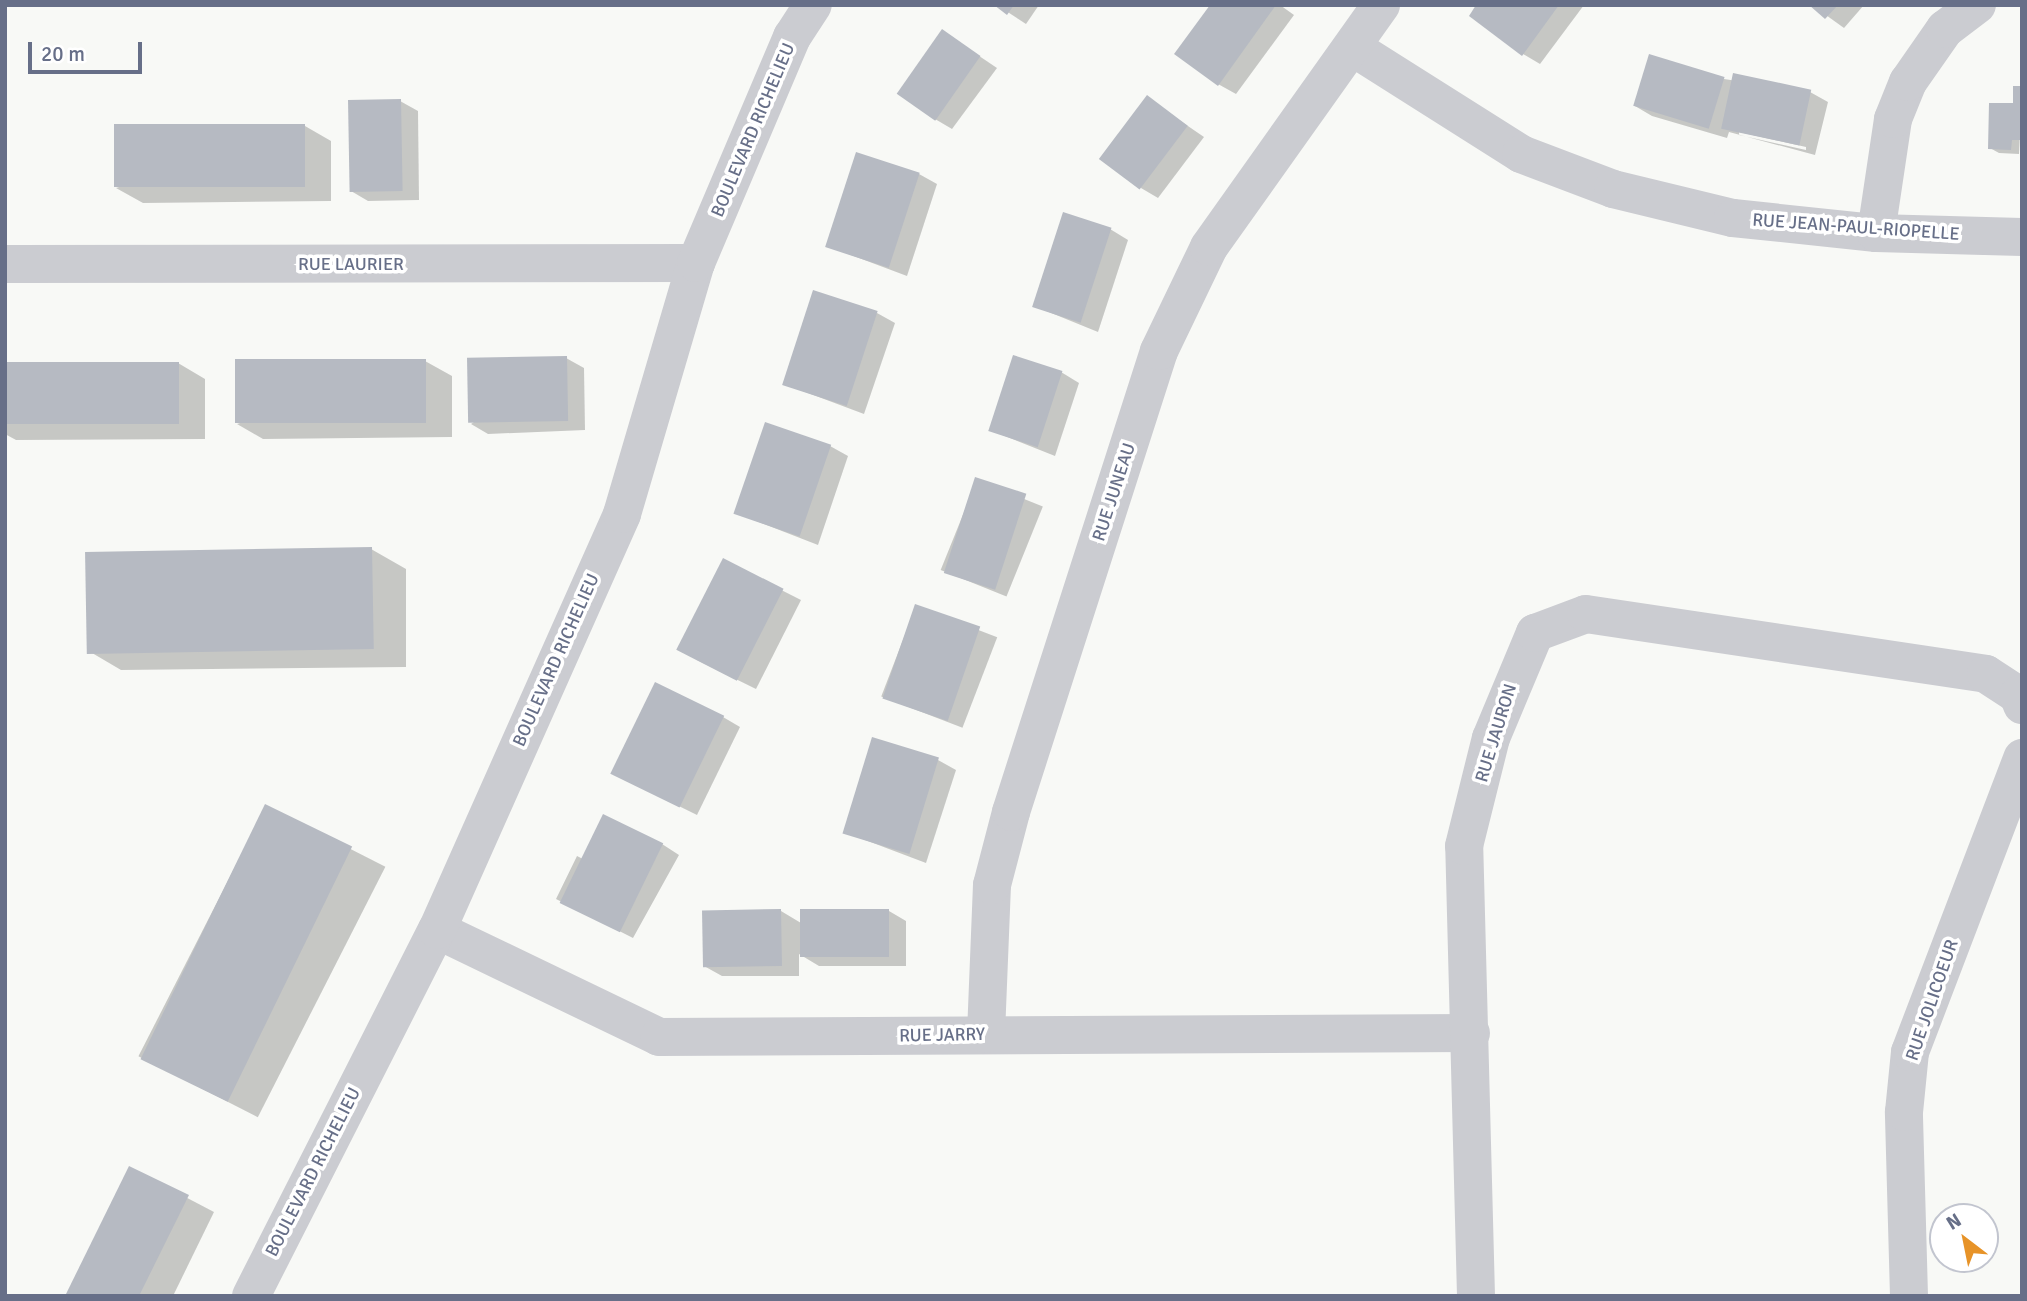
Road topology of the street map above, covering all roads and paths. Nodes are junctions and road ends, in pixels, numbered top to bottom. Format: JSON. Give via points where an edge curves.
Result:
{"nodes":[{"id":1,"x":813,"y":5,"type":"edge"},
{"id":2,"x":1381,"y":5,"type":"edge"},
{"id":3,"x":1977,"y":5,"type":"edge"},
{"id":4,"x":1352,"y":47,"type":"junction"},
{"id":5,"x":1877,"y":233,"type":"junction"},
{"id":6,"x":2022,"y":237,"type":"edge"},
{"id":7,"x":696,"y":263,"type":"junction"},
{"id":8,"x":5,"y":264,"type":"edge"},
{"id":9,"x":2022,"y":705,"type":"edge"},
{"id":10,"x":2022,"y":758,"type":"edge"},
{"id":11,"x":436,"y":930,"type":"junction"},
{"id":12,"x":986,"y":1034,"type":"junction"},
{"id":13,"x":1471,"y":1034,"type":"junction"},
{"id":14,"x":251,"y":1296,"type":"edge"},
{"id":15,"x":1476,"y":1296,"type":"edge"},
{"id":16,"x":1909,"y":1296,"type":"edge"}],
"edges":[{"from":1,"to":7,"type":"street","name":"BOULEVARD RICHELIEU","via":[[792,37]]},
{"from":2,"to":4,"type":"street","name":"RUE JUNEAU"},
{"from":3,"to":5,"type":"street","via":[[1945,29],[1908,82],[1893,119]]},
{"from":4,"to":5,"type":"street","name":"RUE JEAN-PAUL-RIOPELLE","via":[[1521,154],[1614,189],[1734,218]]},
{"from":4,"to":12,"type":"street","name":"RUE JUNEAU","via":[[1209,247],[1159,351],[1011,812],[992,885]]},
{"from":5,"to":6,"type":"street","name":"RUE JEAN-PAUL-RIOPELLE"},
{"from":7,"to":8,"type":"street","name":"RUE LAURIER"},
{"from":7,"to":11,"type":"street","name":"BOULEVARD RICHELIEU","via":[[622,514]]},
{"from":9,"to":13,"type":"street","name":"RUE JAURON","via":[[2018,695],[1986,674],[1586,614],[1535,633],[1491,738],[1464,845]]},
{"from":10,"to":16,"type":"street","name":"RUE JOLICOEUR","via":[[1910,1052],[1904,1112]]},
{"from":11,"to":12,"type":"street","name":"RUE JARRY","via":[[659,1037]]},
{"from":11,"to":14,"type":"street","name":"BOULEVARD RICHELIEU"},
{"from":12,"to":13,"type":"street","name":"RUE JARRY"},
{"from":13,"to":15,"type":"street","name":"RUE JAURON"}]}
